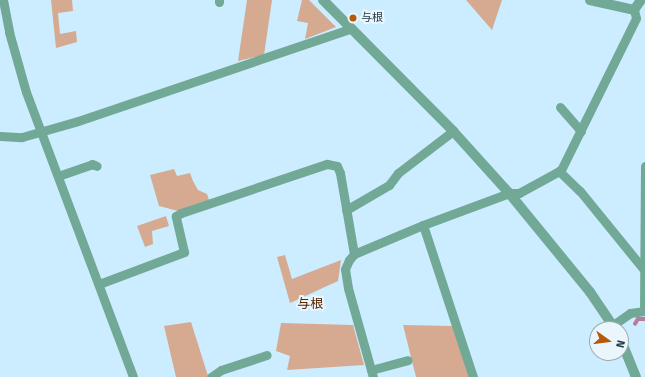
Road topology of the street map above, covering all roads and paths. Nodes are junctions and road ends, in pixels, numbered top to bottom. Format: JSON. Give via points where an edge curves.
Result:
{"nodes":[{"id":1,"x":3,"y":0,"type":"edge"},
{"id":2,"x":590,"y":0,"type":"edge"},
{"id":3,"x":641,"y":0,"type":"edge"},
{"id":4,"x":327,"y":2,"type":"edge"},
{"id":5,"x":634,"y":10,"type":"junction"},
{"id":6,"x":352,"y":28,"type":"junction"},
{"id":7,"x":560,"y":107,"type":"dead end"},
{"id":8,"x":41,"y":131,"type":"junction"},
{"id":9,"x":453,"y":131,"type":"junction"},
{"id":10,"x":581,"y":131,"type":"junction"},
{"id":11,"x":0,"y":136,"type":"edge"},
{"id":12,"x":97,"y":166,"type":"dead end"},
{"id":13,"x":645,"y":166,"type":"edge"},
{"id":14,"x":559,"y":171,"type":"junction"},
{"id":15,"x":58,"y":176,"type":"junction"},
{"id":16,"x":509,"y":193,"type":"junction"},
{"id":17,"x":346,"y":210,"type":"junction"},
{"id":18,"x":423,"y":225,"type":"junction"},
{"id":19,"x":354,"y":254,"type":"junction"},
{"id":20,"x":645,"y":271,"type":"edge"},
{"id":21,"x":99,"y":284,"type":"junction"},
{"id":22,"x":645,"y":311,"type":"edge"},
{"id":23,"x":610,"y":321,"type":"edge"},
{"id":24,"x":621,"y":321,"type":"edge"},
{"id":25,"x":267,"y":355,"type":"dead end"},
{"id":26,"x":408,"y":360,"type":"dead end"},
{"id":27,"x":629,"y":360,"type":"edge"},
{"id":28,"x":372,"y":374,"type":"edge"},
{"id":29,"x":133,"y":377,"type":"edge"},
{"id":30,"x":211,"y":377,"type":"edge"},
{"id":31,"x":473,"y":377,"type":"edge"},
{"id":32,"x":636,"y":377,"type":"edge"}],
"edges":[{"from":1,"to":8,"type":"street","via":[[17,63]]},
{"from":2,"to":5,"type":"street"},
{"from":3,"to":5,"type":"street"},
{"from":4,"to":6,"type":"street"},
{"from":5,"to":10,"type":"street","via":[[636,18]]},
{"from":6,"to":8,"type":"street"},
{"from":6,"to":9,"type":"street"},
{"from":7,"to":10,"type":"street"},
{"from":8,"to":11,"type":"street","via":[[22,137]]},
{"from":8,"to":15,"type":"street"},
{"from":9,"to":16,"type":"street"},
{"from":9,"to":17,"type":"street","via":[[398,173],[389,185]]},
{"from":10,"to":14,"type":"street"},
{"from":12,"to":15,"type":"street","via":[[92,164]]},
{"from":13,"to":20,"type":"street"},
{"from":14,"to":16,"type":"street","via":[[519,193]]},
{"from":14,"to":20,"type":"street","via":[[580,191]]},
{"from":15,"to":21,"type":"street"},
{"from":16,"to":18,"type":"street"},
{"from":16,"to":23,"type":"street","via":[[590,292]]},
{"from":17,"to":19,"type":"street"},
{"from":17,"to":21,"type":"street","via":[[340,173],[337,166],[327,164],[176,216],[184,252]]},
{"from":18,"to":19,"type":"street"},
{"from":18,"to":31,"type":"street"},
{"from":19,"to":28,"type":"street","via":[[345,269]]},
{"from":20,"to":22,"type":"street"},
{"from":21,"to":29,"type":"street"},
{"from":22,"to":24,"type":"street","via":[[630,313]]},
{"from":25,"to":30,"type":"street","via":[[221,370]]},
{"from":26,"to":28,"type":"street"},
{"from":27,"to":32,"type":"street"}]}
